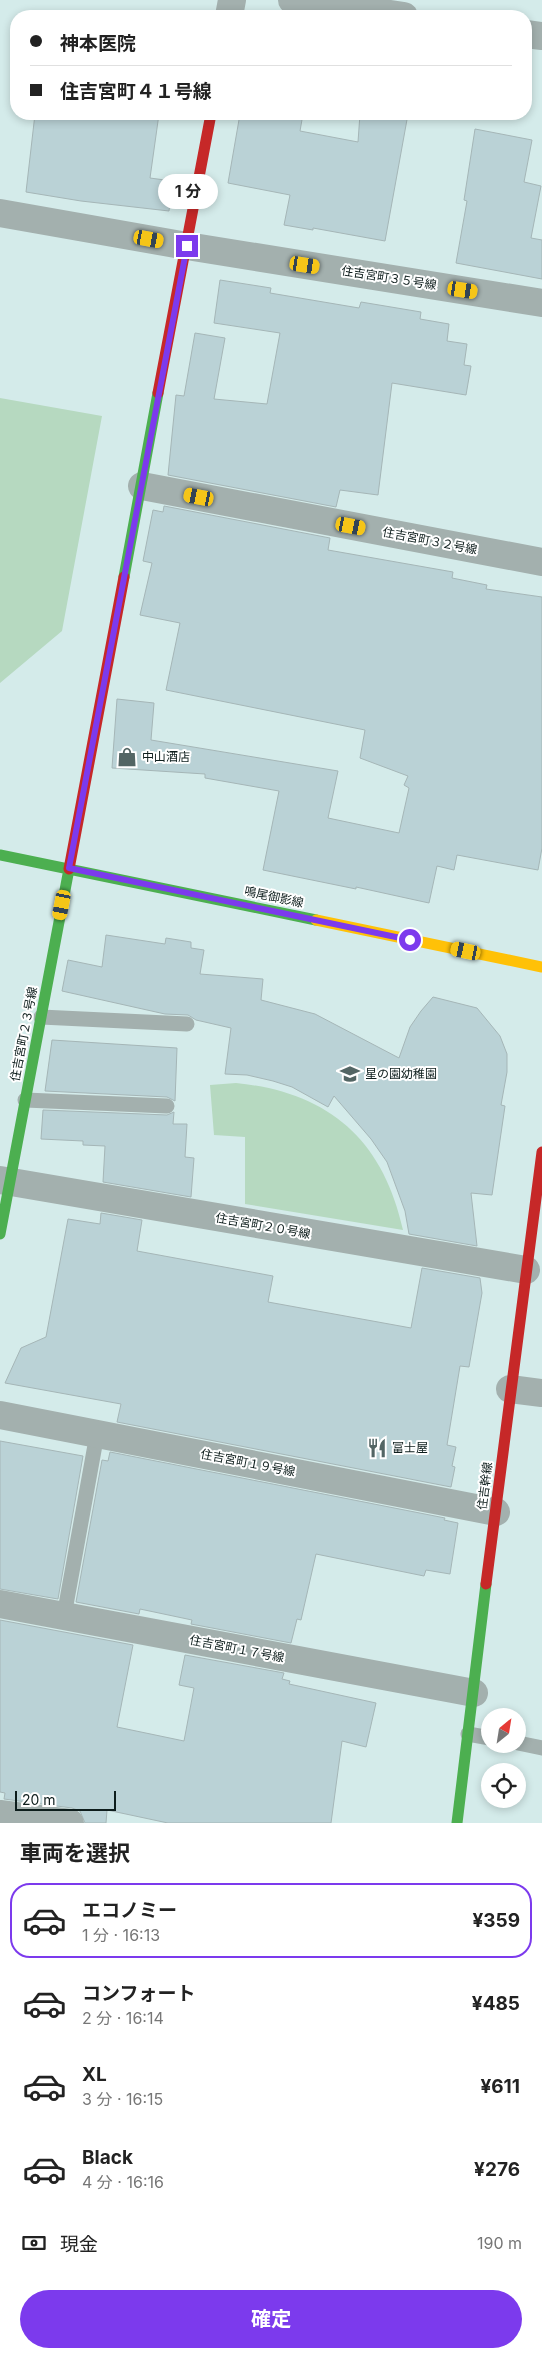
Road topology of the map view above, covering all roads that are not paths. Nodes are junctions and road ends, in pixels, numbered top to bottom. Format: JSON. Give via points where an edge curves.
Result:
{"nodes":[{"id":1,"x":292,"y":0,"type":"edge"},
{"id":2,"x":362,"y":10,"type":"edge"},
{"id":3,"x":210,"y":120,"type":"edge"},
{"id":4,"x":0,"y":213,"type":"edge"},
{"id":5,"x":187,"y":246,"type":"junction"},
{"id":6,"x":542,"y":303,"type":"edge"},
{"id":7,"x":142,"y":486,"type":"junction"},
{"id":8,"x":542,"y":562,"type":"edge"},
{"id":9,"x":0,"y":855,"type":"edge"},
{"id":10,"x":69,"y":868,"type":"junction"},
{"id":11,"x":542,"y":967,"type":"edge"},
{"id":12,"x":41,"y":1017,"type":"junction"},
{"id":13,"x":187,"y":1024,"type":"dead end"},
{"id":14,"x":25,"y":1100,"type":"junction"},
{"id":15,"x":167,"y":1106,"type":"dead end"},
{"id":16,"x":542,"y":1152,"type":"edge"},
{"id":17,"x":5,"y":1181,"type":"edge"},
{"id":18,"x":0,"y":1234,"type":"edge"},
{"id":19,"x":526,"y":1270,"type":"junction"},
{"id":20,"x":510,"y":1389,"type":"junction"},
{"id":21,"x":542,"y":1393,"type":"edge"},
{"id":22,"x":0,"y":1415,"type":"edge"},
{"id":23,"x":97,"y":1434,"type":"junction"},
{"id":24,"x":496,"y":1512,"type":"junction"},
{"id":25,"x":0,"y":1604,"type":"edge"},
{"id":26,"x":64,"y":1616,"type":"junction"},
{"id":27,"x":474,"y":1693,"type":"junction"},
{"id":28,"x":468,"y":1734,"type":"junction"},
{"id":29,"x":481,"y":1736,"type":"edge"},
{"id":30,"x":526,"y":1745,"type":"edge"},
{"id":31,"x":542,"y":1748,"type":"edge"},
{"id":32,"x":0,"y":1814,"type":"edge"},
{"id":33,"x":70,"y":1823,"type":"edge"},
{"id":34,"x":457,"y":1823,"type":"edge"}],
"edges":[{"from":1,"to":2,"type":"street"},
{"from":3,"to":5,"type":"street","name":"住吉宮町２３号線"},
{"from":4,"to":5,"type":"street","name":"住吉宮町３５号線"},
{"from":5,"to":6,"type":"street","name":"住吉宮町３５号線"},
{"from":5,"to":7,"type":"street","name":"住吉宮町２３号線"},
{"from":7,"to":8,"type":"street","name":"住吉宮町３２号線"},
{"from":7,"to":10,"type":"street","name":"住吉宮町２３号線"},
{"from":9,"to":10,"type":"street","name":"鳴尾御影線"},
{"from":10,"to":11,"type":"street","name":"鳴尾御影線"},
{"from":10,"to":12,"type":"street","name":"住吉宮町２３号線"},
{"from":12,"to":13,"type":"lane"},
{"from":12,"to":14,"type":"street","name":"住吉宮町２３号線"},
{"from":14,"to":15,"type":"lane"},
{"from":14,"to":17,"type":"street","name":"住吉宮町２３号線"},
{"from":16,"to":19,"type":"street","name":"住吉幹線"},
{"from":17,"to":18,"type":"street","name":"住吉宮町２３号線"},
{"from":17,"to":19,"type":"street","name":"住吉宮町２０号線"},
{"from":19,"to":20,"type":"street","name":"住吉幹線"},
{"from":20,"to":21,"type":"street"},
{"from":20,"to":24,"type":"street","name":"住吉幹線"},
{"from":22,"to":23,"type":"street","name":"住吉宮町１９号線"},
{"from":23,"to":24,"type":"street","name":"住吉宮町１９号線"},
{"from":23,"to":26,"type":"lane"},
{"from":24,"to":27,"type":"street","name":"住吉幹線"},
{"from":25,"to":26,"type":"street","name":"住吉宮町１７号線"},
{"from":26,"to":27,"type":"street","name":"住吉宮町１７号線"},
{"from":27,"to":28,"type":"street","name":"住吉幹線"},
{"from":28,"to":29,"type":"lane"},
{"from":28,"to":34,"type":"street","name":"住吉幹線"},
{"from":30,"to":31,"type":"lane"},
{"from":32,"to":33,"type":"street"}]}
